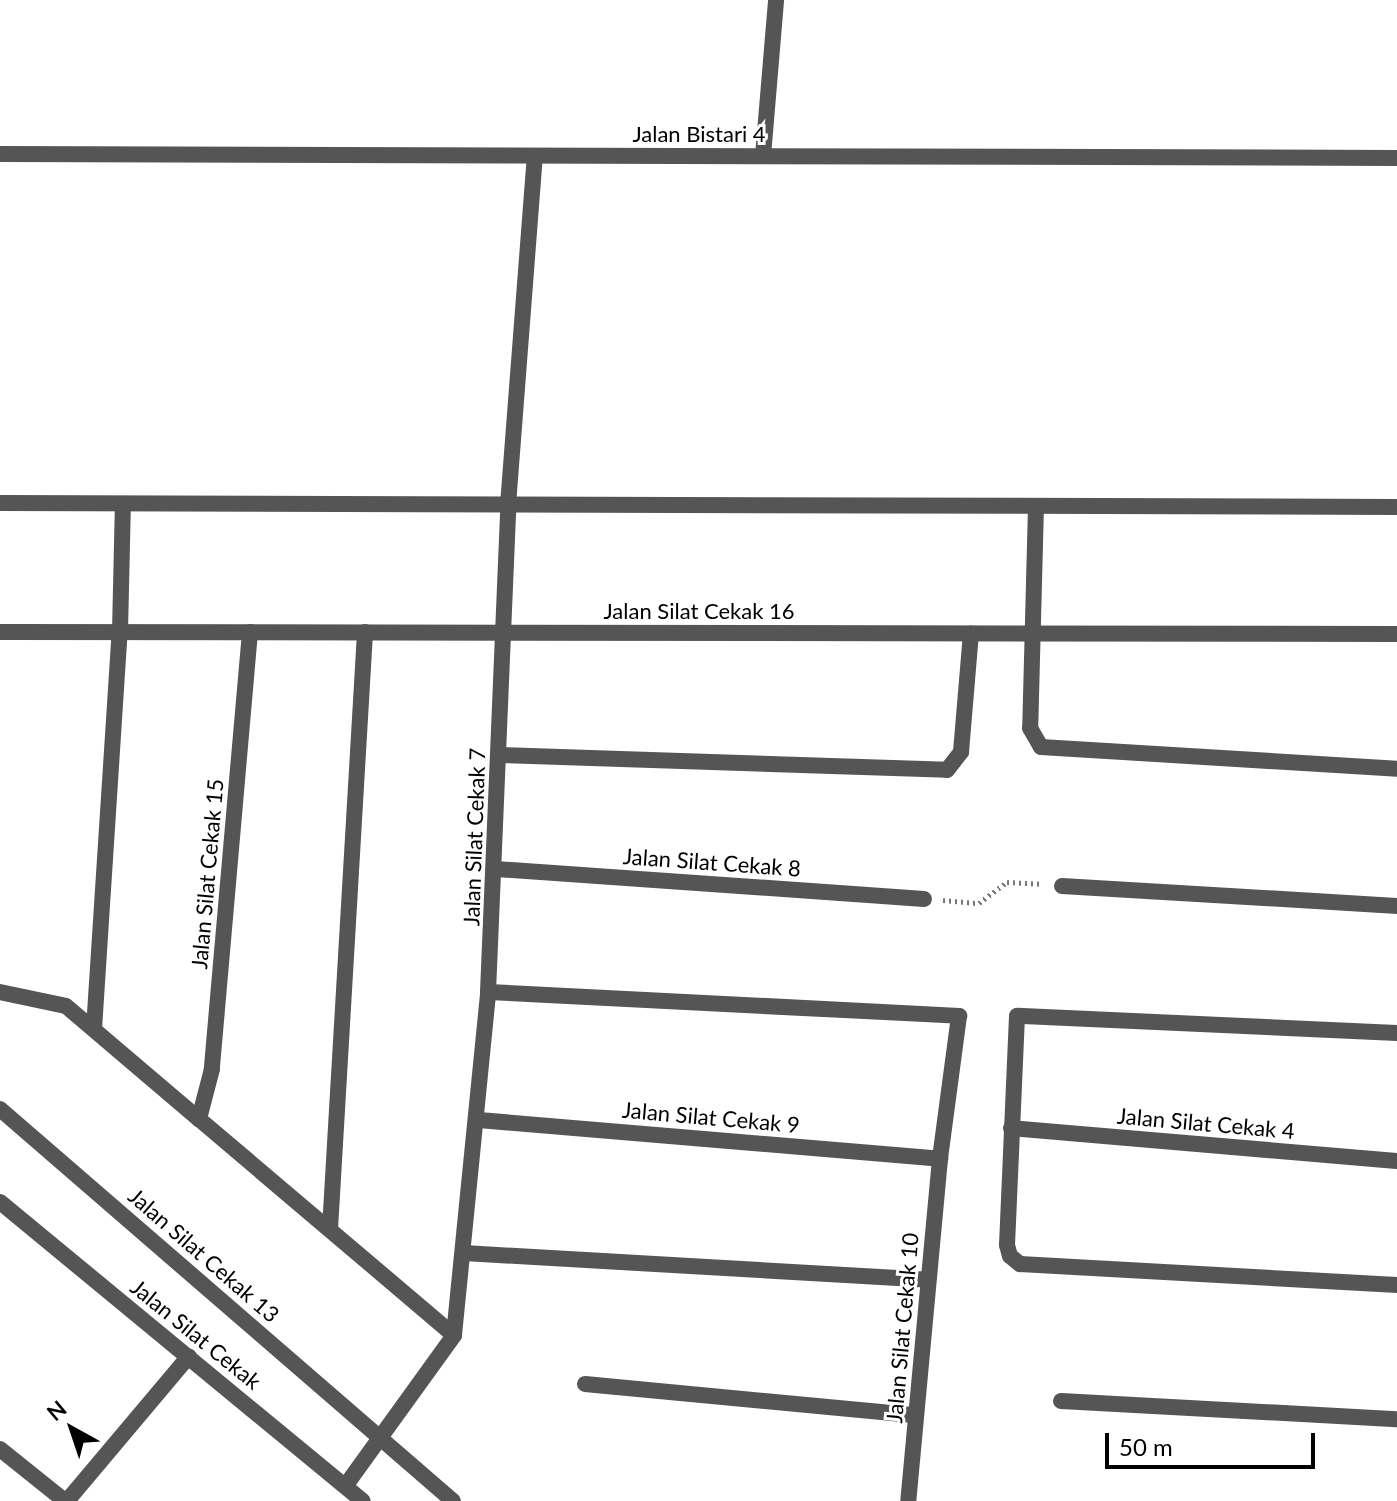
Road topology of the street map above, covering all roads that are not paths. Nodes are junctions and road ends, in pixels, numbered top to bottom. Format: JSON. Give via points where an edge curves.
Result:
{"nodes":[{"id":1,"x":776,"y":0,"type":"edge"},
{"id":2,"x":0,"y":154,"type":"edge"},
{"id":3,"x":535,"y":156,"type":"junction"},
{"id":4,"x":763,"y":156,"type":"junction"},
{"id":5,"x":1397,"y":158,"type":"edge"},
{"id":6,"x":0,"y":503,"type":"edge"},
{"id":7,"x":123,"y":504,"type":"junction"},
{"id":8,"x":508,"y":505,"type":"junction"},
{"id":9,"x":1036,"y":506,"type":"junction"},
{"id":10,"x":1397,"y":507,"type":"edge"},
{"id":11,"x":0,"y":632,"type":"edge"},
{"id":12,"x":120,"y":632,"type":"junction"},
{"id":13,"x":250,"y":632,"type":"junction"},
{"id":14,"x":365,"y":632,"type":"junction"},
{"id":15,"x":503,"y":632,"type":"junction"},
{"id":16,"x":971,"y":633,"type":"junction"},
{"id":17,"x":1036,"y":633,"type":"junction"},
{"id":18,"x":1397,"y":634,"type":"edge"},
{"id":19,"x":499,"y":755,"type":"junction"},
{"id":20,"x":1397,"y":769,"type":"edge"},
{"id":21,"x":496,"y":869,"type":"junction"},
{"id":22,"x":1062,"y":886,"type":"road end"},
{"id":23,"x":924,"y":899,"type":"road end"},
{"id":24,"x":1397,"y":906,"type":"edge"},
{"id":25,"x":0,"y":992,"type":"edge"},
{"id":26,"x":488,"y":992,"type":"junction"},
{"id":27,"x":94,"y":1029,"type":"junction"},
{"id":28,"x":1397,"y":1033,"type":"edge"},
{"id":29,"x":0,"y":1109,"type":"edge"},
{"id":30,"x":199,"y":1119,"type":"junction"},
{"id":31,"x":479,"y":1120,"type":"junction"},
{"id":32,"x":1011,"y":1128,"type":"junction"},
{"id":33,"x":940,"y":1159,"type":"junction"},
{"id":34,"x":1397,"y":1161,"type":"edge"},
{"id":35,"x":0,"y":1202,"type":"edge"},
{"id":36,"x":330,"y":1229,"type":"junction"},
{"id":37,"x":464,"y":1253,"type":"junction"},
{"id":38,"x":928,"y":1280,"type":"junction"},
{"id":39,"x":1397,"y":1285,"type":"edge"},
{"id":40,"x":454,"y":1335,"type":"junction"},
{"id":41,"x":189,"y":1356,"type":"junction"},
{"id":42,"x":585,"y":1384,"type":"dead end"},
{"id":43,"x":1061,"y":1401,"type":"dead end"},
{"id":44,"x":916,"y":1415,"type":"junction"},
{"id":45,"x":1397,"y":1419,"type":"edge"},
{"id":46,"x":379,"y":1435,"type":"junction"},
{"id":47,"x":0,"y":1449,"type":"edge"},
{"id":48,"x":346,"y":1485,"type":"junction"},
{"id":49,"x":66,"y":1501,"type":"edge"},
{"id":50,"x":363,"y":1501,"type":"edge"},
{"id":51,"x":453,"y":1501,"type":"edge"},
{"id":52,"x":908,"y":1501,"type":"edge"}],
"edges":[{"from":1,"to":4,"type":"street"},
{"from":2,"to":3,"type":"street","name":"Jalan Bistari 4"},
{"from":3,"to":4,"type":"street","name":"Jalan Bistari 4"},
{"from":3,"to":8,"type":"street","name":"Jalan Silat Cekak 7"},
{"from":4,"to":5,"type":"street","name":"Jalan Bistari 4"},
{"from":6,"to":7,"type":"street"},
{"from":7,"to":8,"type":"street"},
{"from":7,"to":12,"type":"street"},
{"from":8,"to":9,"type":"street"},
{"from":8,"to":15,"type":"street","name":"Jalan Silat Cekak 7"},
{"from":9,"to":10,"type":"street"},
{"from":9,"to":17,"type":"street"},
{"from":11,"to":12,"type":"street","name":"Jalan Silat Cekak 16"},
{"from":12,"to":13,"type":"street","name":"Jalan Silat Cekak 16"},
{"from":12,"to":27,"type":"street"},
{"from":13,"to":14,"type":"street","name":"Jalan Silat Cekak 16"},
{"from":13,"to":30,"type":"street","name":"Jalan Silat Cekak 15","via":[[212,1069]]},
{"from":14,"to":15,"type":"street","name":"Jalan Silat Cekak 16"},
{"from":14,"to":36,"type":"street"},
{"from":15,"to":16,"type":"street","name":"Jalan Silat Cekak 16"},
{"from":15,"to":19,"type":"street","name":"Jalan Silat Cekak 7"},
{"from":16,"to":17,"type":"street","name":"Jalan Silat Cekak 16"},
{"from":16,"to":19,"type":"street","via":[[961,752],[947,770]]},
{"from":17,"to":18,"type":"street","name":"Jalan Silat Cekak 16"},
{"from":17,"to":20,"type":"street","via":[[1030,728],[1041,747]]},
{"from":19,"to":21,"type":"street","name":"Jalan Silat Cekak 7"},
{"from":21,"to":23,"type":"street","name":"Jalan Silat Cekak 8"},
{"from":21,"to":26,"type":"street","name":"Jalan Silat Cekak 7"},
{"from":22,"to":24,"type":"street"},
{"from":25,"to":27,"type":"street","via":[[66,1006]]},
{"from":26,"to":31,"type":"street","name":"Jalan Silat Cekak 7"},
{"from":26,"to":33,"type":"street","name":"Jalan Silat Cekak 10","via":[[959,1016]]},
{"from":27,"to":30,"type":"street"},
{"from":28,"to":32,"type":"street","via":[[1017,1016]]},
{"from":29,"to":46,"type":"street","name":"Jalan Silat Cekak 13"},
{"from":30,"to":36,"type":"street"},
{"from":31,"to":33,"type":"street","name":"Jalan Silat Cekak 9"},
{"from":31,"to":37,"type":"street","name":"Jalan Silat Cekak 7"},
{"from":32,"to":34,"type":"street","name":"Jalan Silat Cekak 4"},
{"from":32,"to":39,"type":"street","via":[[1007,1245],[1020,1264]]},
{"from":33,"to":38,"type":"street","name":"Jalan Silat Cekak 10"},
{"from":35,"to":41,"type":"street","name":"Jalan Silat Cekak"},
{"from":36,"to":40,"type":"street"},
{"from":37,"to":38,"type":"street"},
{"from":37,"to":40,"type":"street","name":"Jalan Silat Cekak 7"},
{"from":38,"to":44,"type":"street","name":"Jalan Silat Cekak 10"},
{"from":40,"to":46,"type":"street","name":"Jalan Silat Cekak 7"},
{"from":41,"to":48,"type":"street","name":"Jalan Silat Cekak"},
{"from":41,"to":49,"type":"street"},
{"from":42,"to":44,"type":"street"},
{"from":43,"to":45,"type":"street"},
{"from":44,"to":52,"type":"street","name":"Jalan Silat Cekak 10"},
{"from":46,"to":48,"type":"street","name":"Jalan Silat Cekak 7"},
{"from":46,"to":51,"type":"street","name":"Jalan Silat Cekak 13"},
{"from":47,"to":49,"type":"street"},
{"from":48,"to":50,"type":"street","name":"Jalan Silat Cekak"}]}
